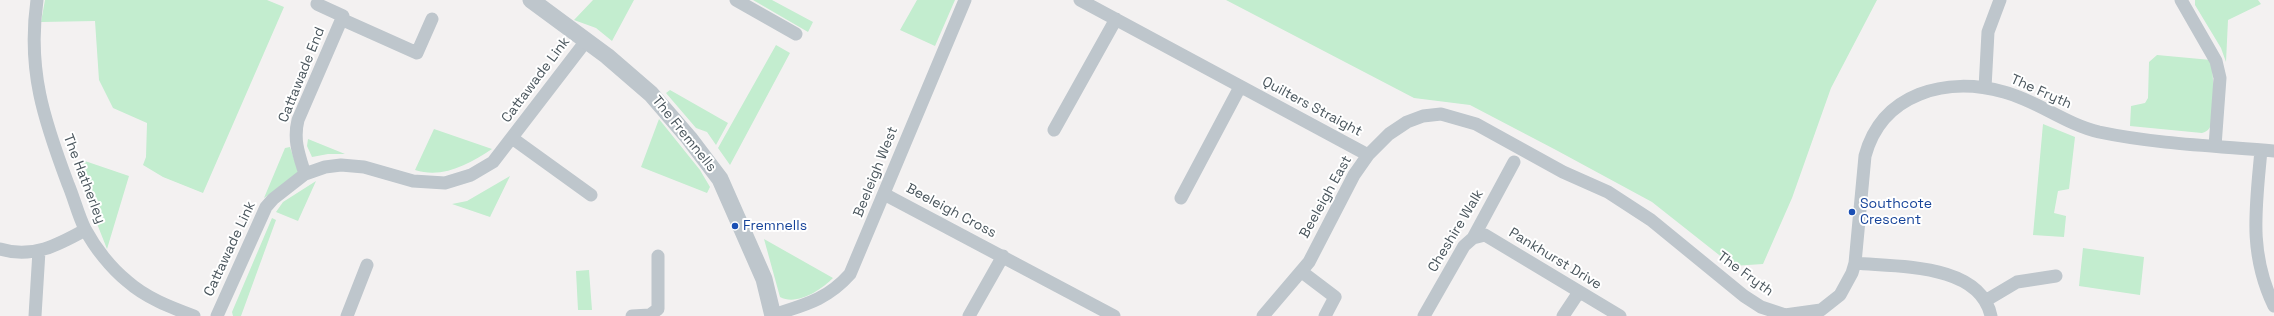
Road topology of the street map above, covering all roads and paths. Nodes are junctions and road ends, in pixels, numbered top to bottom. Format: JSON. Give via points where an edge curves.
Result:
{"nodes":[{"id":1,"x":37,"y":0,"type":"edge"},
{"id":2,"x":532,"y":0,"type":"edge"},
{"id":3,"x":965,"y":0,"type":"edge"},
{"id":4,"x":1080,"y":0,"type":"edge"},
{"id":5,"x":2000,"y":0,"type":"edge"},
{"id":6,"x":2181,"y":0,"type":"edge"},
{"id":7,"x":739,"y":1,"type":"edge"},
{"id":8,"x":317,"y":4,"type":"dead end"},
{"id":9,"x":1116,"y":18,"type":"junction"},
{"id":10,"x":341,"y":19,"type":"junction"},
{"id":11,"x":432,"y":19,"type":"dead end"},
{"id":12,"x":796,"y":34,"type":"dead end"},
{"id":13,"x":586,"y":41,"type":"junction"},
{"id":14,"x":1240,"y":87,"type":"junction"},
{"id":15,"x":1985,"y":88,"type":"junction"},
{"id":16,"x":1054,"y":130,"type":"dead end"},
{"id":17,"x":512,"y":138,"type":"junction"},
{"id":18,"x":2216,"y":146,"type":"junction"},
{"id":19,"x":2268,"y":150,"type":"edge"},
{"id":20,"x":1368,"y":155,"type":"junction"},
{"id":21,"x":1514,"y":162,"type":"dead end"},
{"id":22,"x":1563,"y":172,"type":"joint"},
{"id":23,"x":305,"y":174,"type":"junction"},
{"id":24,"x":884,"y":194,"type":"junction"},
{"id":25,"x":591,"y":195,"type":"dead end"},
{"id":26,"x":1181,"y":198,"type":"dead end"},
{"id":27,"x":85,"y":230,"type":"junction"},
{"id":28,"x":1473,"y":238,"type":"junction"},
{"id":29,"x":0,"y":249,"type":"edge"},
{"id":30,"x":39,"y":251,"type":"junction"},
{"id":31,"x":658,"y":256,"type":"dead end"},
{"id":32,"x":1003,"y":256,"type":"junction"},
{"id":33,"x":1855,"y":263,"type":"junction"},
{"id":34,"x":367,"y":265,"type":"dead end"},
{"id":35,"x":1302,"y":272,"type":"junction"},
{"id":36,"x":2056,"y":276,"type":"dead end"},
{"id":37,"x":1579,"y":292,"type":"junction"},
{"id":38,"x":1985,"y":301,"type":"junction"},
{"id":39,"x":2274,"y":306,"type":"edge"},
{"id":40,"x":773,"y":315,"type":"edge"},
{"id":41,"x":35,"y":316,"type":"edge"},
{"id":42,"x":194,"y":316,"type":"edge"},
{"id":43,"x":217,"y":316,"type":"edge"},
{"id":44,"x":347,"y":316,"type":"edge"},
{"id":45,"x":632,"y":316,"type":"edge"},
{"id":46,"x":969,"y":316,"type":"edge"},
{"id":47,"x":1114,"y":316,"type":"edge"},
{"id":48,"x":1263,"y":316,"type":"edge"},
{"id":49,"x":1325,"y":316,"type":"edge"},
{"id":50,"x":1424,"y":316,"type":"edge"},
{"id":51,"x":1563,"y":316,"type":"edge"},
{"id":52,"x":1620,"y":316,"type":"edge"},
{"id":53,"x":1991,"y":316,"type":"edge"}],
"edges":[{"from":1,"to":27,"type":"street","name":"The Hatherley","via":[[34,23],[35,68],[40,103]]},
{"from":2,"to":13,"type":"street","name":"The Fremnells"},
{"from":3,"to":24,"type":"street","name":"Beeleigh West"},
{"from":4,"to":9,"type":"street","name":"Quilters Straight"},
{"from":5,"to":15,"type":"street","via":[[1988,32]]},
{"from":6,"to":18,"type":"street","via":[[2216,61],[2220,78]]},
{"from":7,"to":12,"type":"street"},
{"from":8,"to":10,"type":"street","name":"Cattawade End","via":[[343,16]]},
{"from":9,"to":14,"type":"street","name":"Quilters Straight"},
{"from":9,"to":16,"type":"street"},
{"from":10,"to":11,"type":"street","via":[[417,53]]},
{"from":10,"to":23,"type":"street","name":"Cattawade End","via":[[295,131],[297,149]]},
{"from":13,"to":17,"type":"street","name":"Cattawade Link"},
{"from":13,"to":40,"type":"street","name":"The Fremnells","via":[[651,94],[720,179],[764,279]]},
{"from":14,"to":20,"type":"street","name":"Quilters Straight"},
{"from":14,"to":26,"type":"street","name":"Quilters Straight"},
{"from":15,"to":18,"type":"street","name":"The Fryth","via":[[2005,92],[2075,124],[2099,132]]},
{"from":15,"to":33,"type":"street","name":"The Fryth","via":[[1948,88],[1912,96],[1894,108],[1873,132],[1865,156]]},
{"from":17,"to":23,"type":"street","name":"Cattawade Link","via":[[492,162],[471,175],[445,183],[413,182],[364,167],[341,165]]},
{"from":17,"to":25,"type":"street","name":"Cattawade Link"},
{"from":18,"to":19,"type":"street","name":"The Fryth"},
{"from":19,"to":39,"type":"street","via":[[2256,247],[2262,276]]},
{"from":20,"to":22,"type":"street","name":"Beeleigh East","via":[[1389,134],[1408,122],[1423,116],[1441,114],[1476,124]]},
{"from":20,"to":35,"type":"street","name":"Beeleigh East"},
{"from":21,"to":28,"type":"street","name":"Cheshire Walk"},
{"from":22,"to":33,"type":"street","name":"The Fryth","via":[[1608,192],[1651,220],[1744,296],[1775,313],[1798,315],[1821,310],[1840,295]]},
{"from":23,"to":43,"type":"street","name":"Cattawade Link","via":[[266,207]]},
{"from":24,"to":32,"type":"street","name":"Beeleigh Cross"},
{"from":24,"to":40,"type":"street","name":"Beeleigh West","via":[[856,264],[842,283],[819,300]]},
{"from":27,"to":30,"type":"street"},
{"from":27,"to":42,"type":"street","name":"The Hatherley","via":[[127,282],[157,301]]},
{"from":28,"to":37,"type":"street","name":"Pankhurst Drive","via":[[1485,235]]},
{"from":28,"to":50,"type":"street","name":"Cheshire Walk","via":[[1464,246]]},
{"from":29,"to":30,"type":"street","via":[[24,253]]},
{"from":30,"to":41,"type":"street"},
{"from":31,"to":45,"type":"street","via":[[658,309],[650,315]]},
{"from":32,"to":46,"type":"street","name":"Beeleigh Cross"},
{"from":32,"to":47,"type":"street","name":"Beeleigh Cross"},
{"from":33,"to":38,"type":"street","via":[[1940,271],[1964,282]]},
{"from":34,"to":44,"type":"street"},
{"from":35,"to":48,"type":"street","name":"Beeleigh East"},
{"from":35,"to":49,"type":"street","via":[[1335,297]]},
{"from":36,"to":38,"type":"street","via":[[2017,282]]},
{"from":37,"to":51,"type":"street"},
{"from":37,"to":52,"type":"street","name":"Pankhurst Drive"},
{"from":38,"to":53,"type":"street"}]}
